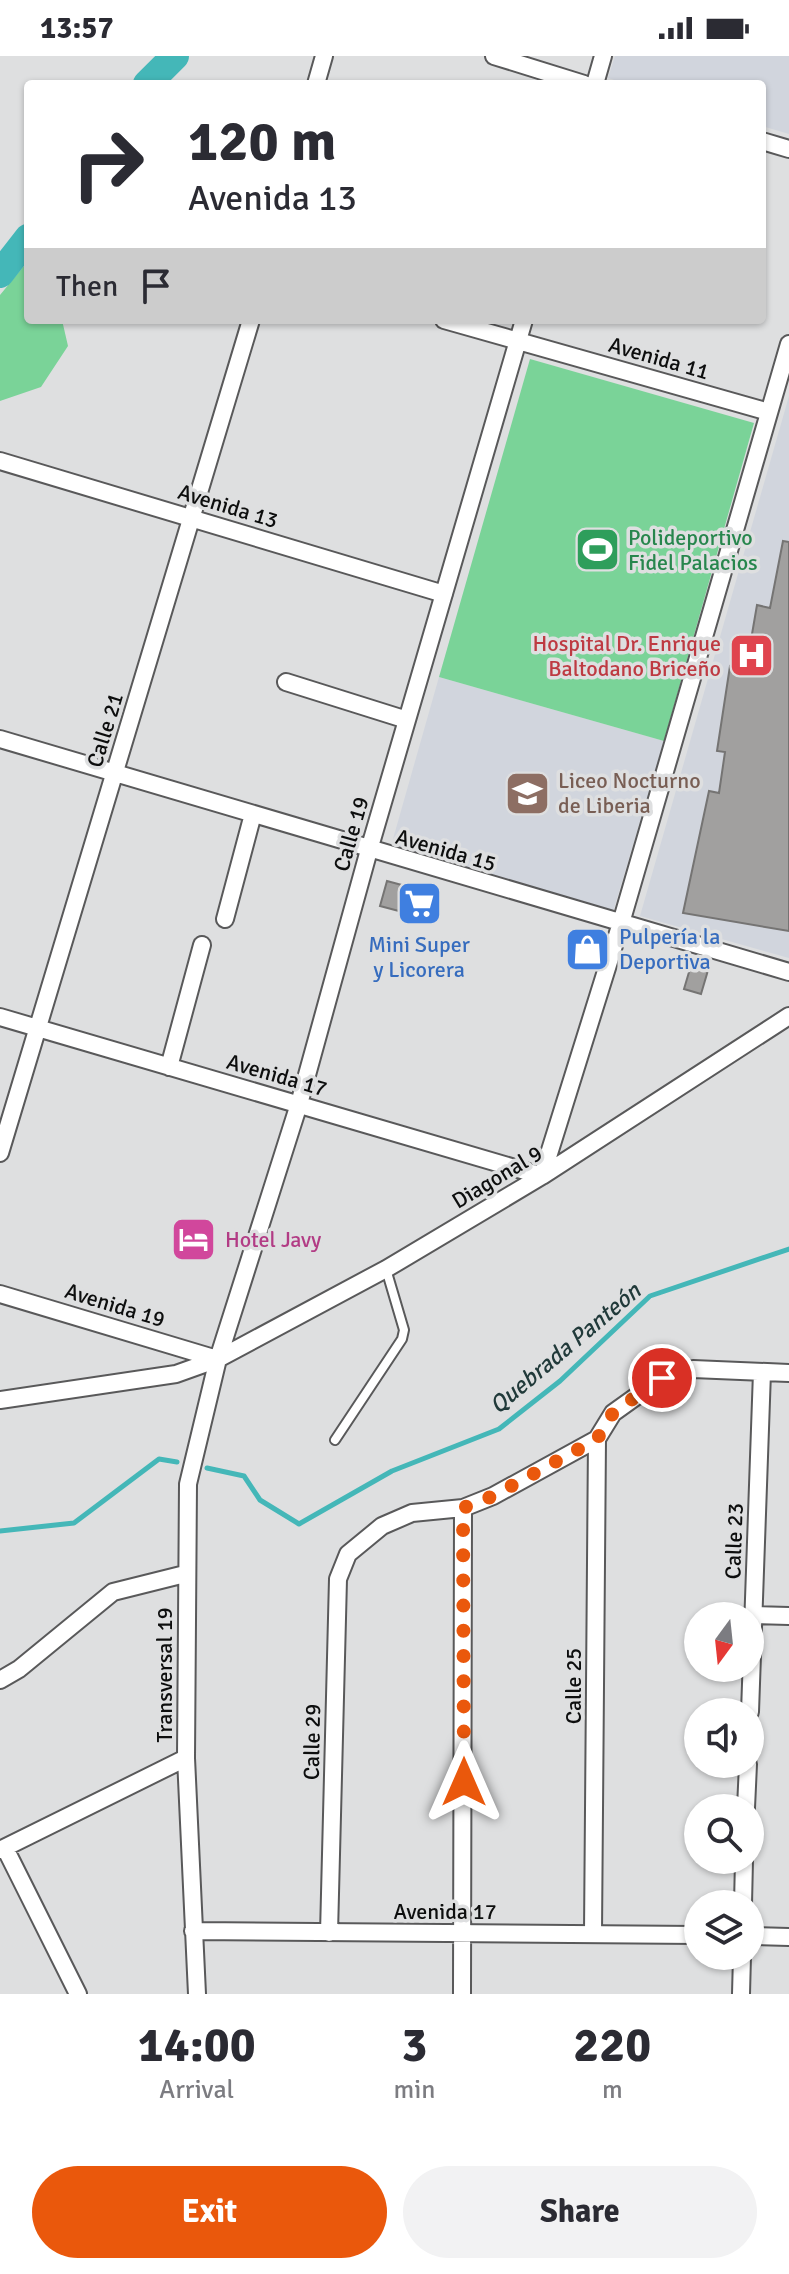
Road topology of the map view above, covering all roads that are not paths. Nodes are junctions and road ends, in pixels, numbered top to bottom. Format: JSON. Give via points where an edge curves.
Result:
{"nodes":[{"id":1,"x":324,"y":56,"type":"edge"},
{"id":2,"x":494,"y":56,"type":"edge"},
{"id":3,"x":603,"y":56,"type":"edge"},
{"id":4,"x":317,"y":80,"type":"edge"},
{"id":5,"x":571,"y":80,"type":"edge"},
{"id":6,"x":596,"y":80,"type":"edge"},
{"id":7,"x":766,"y":142,"type":"edge"},
{"id":8,"x":789,"y":149,"type":"edge"},
{"id":9,"x":250,"y":324,"type":"edge"},
{"id":10,"x":457,"y":324,"type":"edge"},
{"id":11,"x":523,"y":324,"type":"edge"},
{"id":12,"x":518,"y":342,"type":"junction"},
{"id":13,"x":789,"y":344,"type":"edge"},
{"id":14,"x":769,"y":412,"type":"junction"},
{"id":15,"x":0,"y":461,"type":"edge"},
{"id":16,"x":193,"y":518,"type":"junction"},
{"id":17,"x":444,"y":594,"type":"junction"},
{"id":18,"x":286,"y":682,"type":"dead end"},
{"id":19,"x":407,"y":720,"type":"junction"},
{"id":20,"x":0,"y":739,"type":"edge"},
{"id":21,"x":116,"y":771,"type":"junction"},
{"id":22,"x":253,"y":814,"type":"junction"},
{"id":23,"x":369,"y":850,"type":"junction"},
{"id":24,"x":225,"y":919,"type":"dead end"},
{"id":25,"x":621,"y":923,"type":"junction"},
{"id":26,"x":202,"y":945,"type":"dead end"},
{"id":27,"x":789,"y":972,"type":"edge"},
{"id":28,"x":789,"y":1016,"type":"edge"},
{"id":29,"x":0,"y":1017,"type":"edge"},
{"id":30,"x":38,"y":1028,"type":"junction"},
{"id":31,"x":169,"y":1067,"type":"junction"},
{"id":32,"x":299,"y":1104,"type":"junction"},
{"id":33,"x":0,"y":1153,"type":"edge"},
{"id":34,"x":542,"y":1176,"type":"junction"},
{"id":35,"x":386,"y":1269,"type":"junction"},
{"id":36,"x":0,"y":1294,"type":"edge"},
{"id":37,"x":218,"y":1359,"type":"junction"},
{"id":38,"x":762,"y":1372,"type":"junction"},
{"id":39,"x":789,"y":1373,"type":"edge"},
{"id":40,"x":0,"y":1400,"type":"edge"},
{"id":41,"x":597,"y":1439,"type":"junction"},
{"id":42,"x":335,"y":1440,"type":"dead end"},
{"id":43,"x":463,"y":1508,"type":"junction"},
{"id":44,"x":185,"y":1574,"type":"junction"},
{"id":45,"x":753,"y":1602,"type":"edge"},
{"id":46,"x":764,"y":1615,"type":"edge"},
{"id":47,"x":789,"y":1616,"type":"edge"},
{"id":48,"x":0,"y":1680,"type":"edge"},
{"id":49,"x":186,"y":1758,"type":"junction"},
{"id":50,"x":3,"y":1849,"type":"edge"},
{"id":51,"x":193,"y":1931,"type":"junction"},
{"id":52,"x":329,"y":1933,"type":"junction"},
{"id":53,"x":593,"y":1933,"type":"junction"},
{"id":54,"x":464,"y":1934,"type":"junction"},
{"id":55,"x":684,"y":1935,"type":"edge"},
{"id":56,"x":764,"y":1936,"type":"edge"},
{"id":57,"x":789,"y":1937,"type":"edge"},
{"id":58,"x":742,"y":1970,"type":"edge"},
{"id":59,"x":78,"y":1994,"type":"edge"},
{"id":60,"x":197,"y":1994,"type":"edge"},
{"id":61,"x":462,"y":1994,"type":"edge"},
{"id":62,"x":741,"y":1994,"type":"edge"}],
"edges":[{"from":1,"to":4,"type":"street"},
{"from":2,"to":5,"type":"street"},
{"from":3,"to":6,"type":"street"},
{"from":7,"to":8,"type":"street"},
{"from":9,"to":16,"type":"street","name":"Calle 21"},
{"from":10,"to":12,"type":"street","name":"Avenida 11"},
{"from":11,"to":12,"type":"street","name":"Calle 19"},
{"from":12,"to":14,"type":"street","name":"Avenida 11"},
{"from":12,"to":17,"type":"street","name":"Calle 19"},
{"from":13,"to":14,"type":"street"},
{"from":14,"to":25,"type":"street"},
{"from":15,"to":16,"type":"street","name":"Avenida 13"},
{"from":16,"to":17,"type":"street","name":"Avenida 13"},
{"from":16,"to":21,"type":"street","name":"Calle 21"},
{"from":17,"to":19,"type":"street","name":"Calle 19"},
{"from":18,"to":19,"type":"street"},
{"from":19,"to":23,"type":"street","name":"Calle 19"},
{"from":20,"to":21,"type":"street","name":"Avenida 15"},
{"from":21,"to":22,"type":"street","name":"Avenida 15"},
{"from":21,"to":30,"type":"street","name":"Calle 21"},
{"from":22,"to":23,"type":"street","name":"Avenida 15"},
{"from":22,"to":24,"type":"street"},
{"from":23,"to":25,"type":"street","name":"Avenida 15"},
{"from":23,"to":32,"type":"street","name":"Calle 19"},
{"from":25,"to":27,"type":"street","name":"Avenida 15"},
{"from":25,"to":34,"type":"street"},
{"from":26,"to":31,"type":"street"},
{"from":28,"to":34,"type":"street","name":"Diagonal 9"},
{"from":29,"to":30,"type":"street","name":"Avenida 17"},
{"from":30,"to":31,"type":"street","name":"Avenida 17"},
{"from":30,"to":33,"type":"street","name":"Calle 21"},
{"from":31,"to":32,"type":"street","name":"Avenida 17"},
{"from":32,"to":34,"type":"street","name":"Avenida 17"},
{"from":32,"to":37,"type":"street","name":"Calle 19"},
{"from":34,"to":35,"type":"street","name":"Diagonal 9"},
{"from":35,"to":37,"type":"street","name":"Diagonal 9"},
{"from":35,"to":42,"type":"lane","via":[[402,1339]]},
{"from":36,"to":37,"type":"street","name":"Avenida 19"},
{"from":37,"to":40,"type":"street","name":"Diagonal 9","via":[[176,1374]]},
{"from":37,"to":44,"type":"street","name":"Transversal 19","via":[[186,1495]]},
{"from":38,"to":39,"type":"street"},
{"from":38,"to":41,"type":"street","via":[[693,1369],[662,1378],[613,1413]]},
{"from":38,"to":45,"type":"street","name":"Calle 23"},
{"from":41,"to":43,"type":"street"},
{"from":41,"to":53,"type":"street","name":"Calle 25"},
{"from":43,"to":52,"type":"street","name":"Calle 29","via":[[412,1513],[382,1526],[348,1554],[338,1579]]},
{"from":43,"to":54,"type":"street"},
{"from":44,"to":48,"type":"street","via":[[113,1592]]},
{"from":44,"to":49,"type":"street","name":"Transversal 19"},
{"from":46,"to":47,"type":"street"},
{"from":49,"to":50,"type":"street"},
{"from":49,"to":51,"type":"street","name":"Transversal 19"},
{"from":50,"to":59,"type":"street"},
{"from":51,"to":52,"type":"street","name":"Avenida 17"},
{"from":51,"to":60,"type":"street","name":"Transversal 19"},
{"from":52,"to":54,"type":"street","name":"Avenida 17"},
{"from":53,"to":54,"type":"street","name":"Avenida 17"},
{"from":53,"to":55,"type":"street","name":"Avenida 17"},
{"from":54,"to":61,"type":"street"},
{"from":56,"to":57,"type":"street"},
{"from":58,"to":62,"type":"street"}]}
